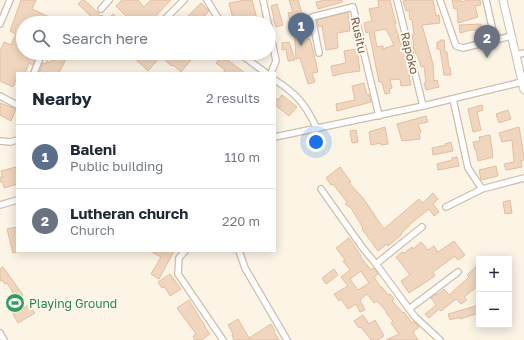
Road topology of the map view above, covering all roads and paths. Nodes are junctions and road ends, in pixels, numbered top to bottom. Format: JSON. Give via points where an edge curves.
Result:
{"nodes":[{"id":1,"x":10,"y":0,"type":"edge"},
{"id":2,"x":109,"y":0,"type":"edge"},
{"id":3,"x":184,"y":0,"type":"edge"},
{"id":4,"x":207,"y":0,"type":"edge"},
{"id":5,"x":263,"y":0,"type":"edge"},
{"id":6,"x":397,"y":0,"type":"edge"},
{"id":7,"x":440,"y":0,"type":"edge"},
{"id":8,"x":486,"y":0,"type":"edge"},
{"id":9,"x":503,"y":0,"type":"edge"},
{"id":10,"x":101,"y":9,"type":"dead end"},
{"id":11,"x":168,"y":16,"type":"edge"},
{"id":12,"x":217,"y":16,"type":"edge"},
{"id":13,"x":266,"y":16,"type":"edge"},
{"id":14,"x":0,"y":24,"type":"edge"},
{"id":15,"x":512,"y":36,"type":"junction"},
{"id":16,"x":495,"y":40,"type":"junction"},
{"id":17,"x":319,"y":53,"type":"dead end"},
{"id":18,"x":520,"y":54,"type":"edge"},
{"id":19,"x":39,"y":60,"type":"edge"},
{"id":20,"x":248,"y":60,"type":"edge"},
{"id":21,"x":276,"y":60,"type":"edge"},
{"id":22,"x":34,"y":72,"type":"edge"},
{"id":23,"x":265,"y":72,"type":"edge"},
{"id":24,"x":271,"y":72,"type":"edge"},
{"id":25,"x":276,"y":81,"type":"edge"},
{"id":26,"x":522,"y":82,"type":"junction"},
{"id":27,"x":524,"y":90,"type":"edge"},
{"id":28,"x":0,"y":96,"type":"edge"},
{"id":29,"x":453,"y":99,"type":"junction"},
{"id":30,"x":16,"y":104,"type":"edge"},
{"id":31,"x":423,"y":106,"type":"junction"},
{"id":32,"x":379,"y":116,"type":"junction"},
{"id":33,"x":317,"y":129,"type":"junction"},
{"id":34,"x":276,"y":137,"type":"edge"},
{"id":35,"x":16,"y":140,"type":"edge"},
{"id":36,"x":0,"y":141,"type":"edge"},
{"id":37,"x":524,"y":178,"type":"edge"},
{"id":38,"x":321,"y":189,"type":"dead end"},
{"id":39,"x":482,"y":189,"type":"junction"},
{"id":40,"x":16,"y":200,"type":"edge"},
{"id":41,"x":0,"y":204,"type":"edge"},
{"id":42,"x":446,"y":208,"type":"dead end"},
{"id":43,"x":422,"y":227,"type":"dead end"},
{"id":44,"x":184,"y":252,"type":"edge"},
{"id":45,"x":239,"y":252,"type":"edge"},
{"id":46,"x":376,"y":264,"type":"junction"},
{"id":47,"x":458,"y":272,"type":"dead end"},
{"id":48,"x":409,"y":309,"type":"junction"},
{"id":49,"x":0,"y":333,"type":"edge"},
{"id":50,"x":438,"y":339,"type":"edge"},
{"id":51,"x":4,"y":340,"type":"edge"},
{"id":52,"x":223,"y":340,"type":"edge"},
{"id":53,"x":287,"y":340,"type":"edge"}],
"edges":[{"from":1,"to":14,"type":"street"},
{"from":2,"to":10,"type":"street"},
{"from":3,"to":11,"type":"street"},
{"from":4,"to":12,"type":"street"},
{"from":5,"to":13,"type":"street"},
{"from":6,"to":31,"type":"street","name":"Rapoko"},
{"from":7,"to":16,"type":"street","via":[[456,46],[463,48]]},
{"from":8,"to":16,"type":"street"},
{"from":9,"to":15,"type":"street"},
{"from":15,"to":16,"type":"street"},
{"from":15,"to":18,"type":"street"},
{"from":17,"to":32,"type":"street","name":"Rusitu","via":[[312,17],[353,7]]},
{"from":18,"to":26,"type":"street"},
{"from":19,"to":22,"type":"street"},
{"from":20,"to":23,"type":"street"},
{"from":21,"to":24,"type":"street"},
{"from":25,"to":33,"type":"street","via":[[293,92],[310,114]]},
{"from":26,"to":27,"type":"street"},
{"from":26,"to":29,"type":"street"},
{"from":28,"to":30,"type":"street"},
{"from":29,"to":31,"type":"street"},
{"from":29,"to":39,"type":"street","via":[[468,168]]},
{"from":31,"to":32,"type":"street"},
{"from":32,"to":33,"type":"street"},
{"from":33,"to":34,"type":"street"},
{"from":35,"to":36,"type":"street"},
{"from":37,"to":39,"type":"street"},
{"from":38,"to":46,"type":"street"},
{"from":39,"to":42,"type":"street"},
{"from":40,"to":41,"type":"street"},
{"from":43,"to":46,"type":"street"},
{"from":44,"to":52,"type":"street","via":[[179,258],[178,274]]},
{"from":45,"to":53,"type":"street","via":[[245,268]]},
{"from":46,"to":48,"type":"street"},
{"from":47,"to":48,"type":"street"},
{"from":48,"to":50,"type":"street"},
{"from":49,"to":51,"type":"street"}]}
